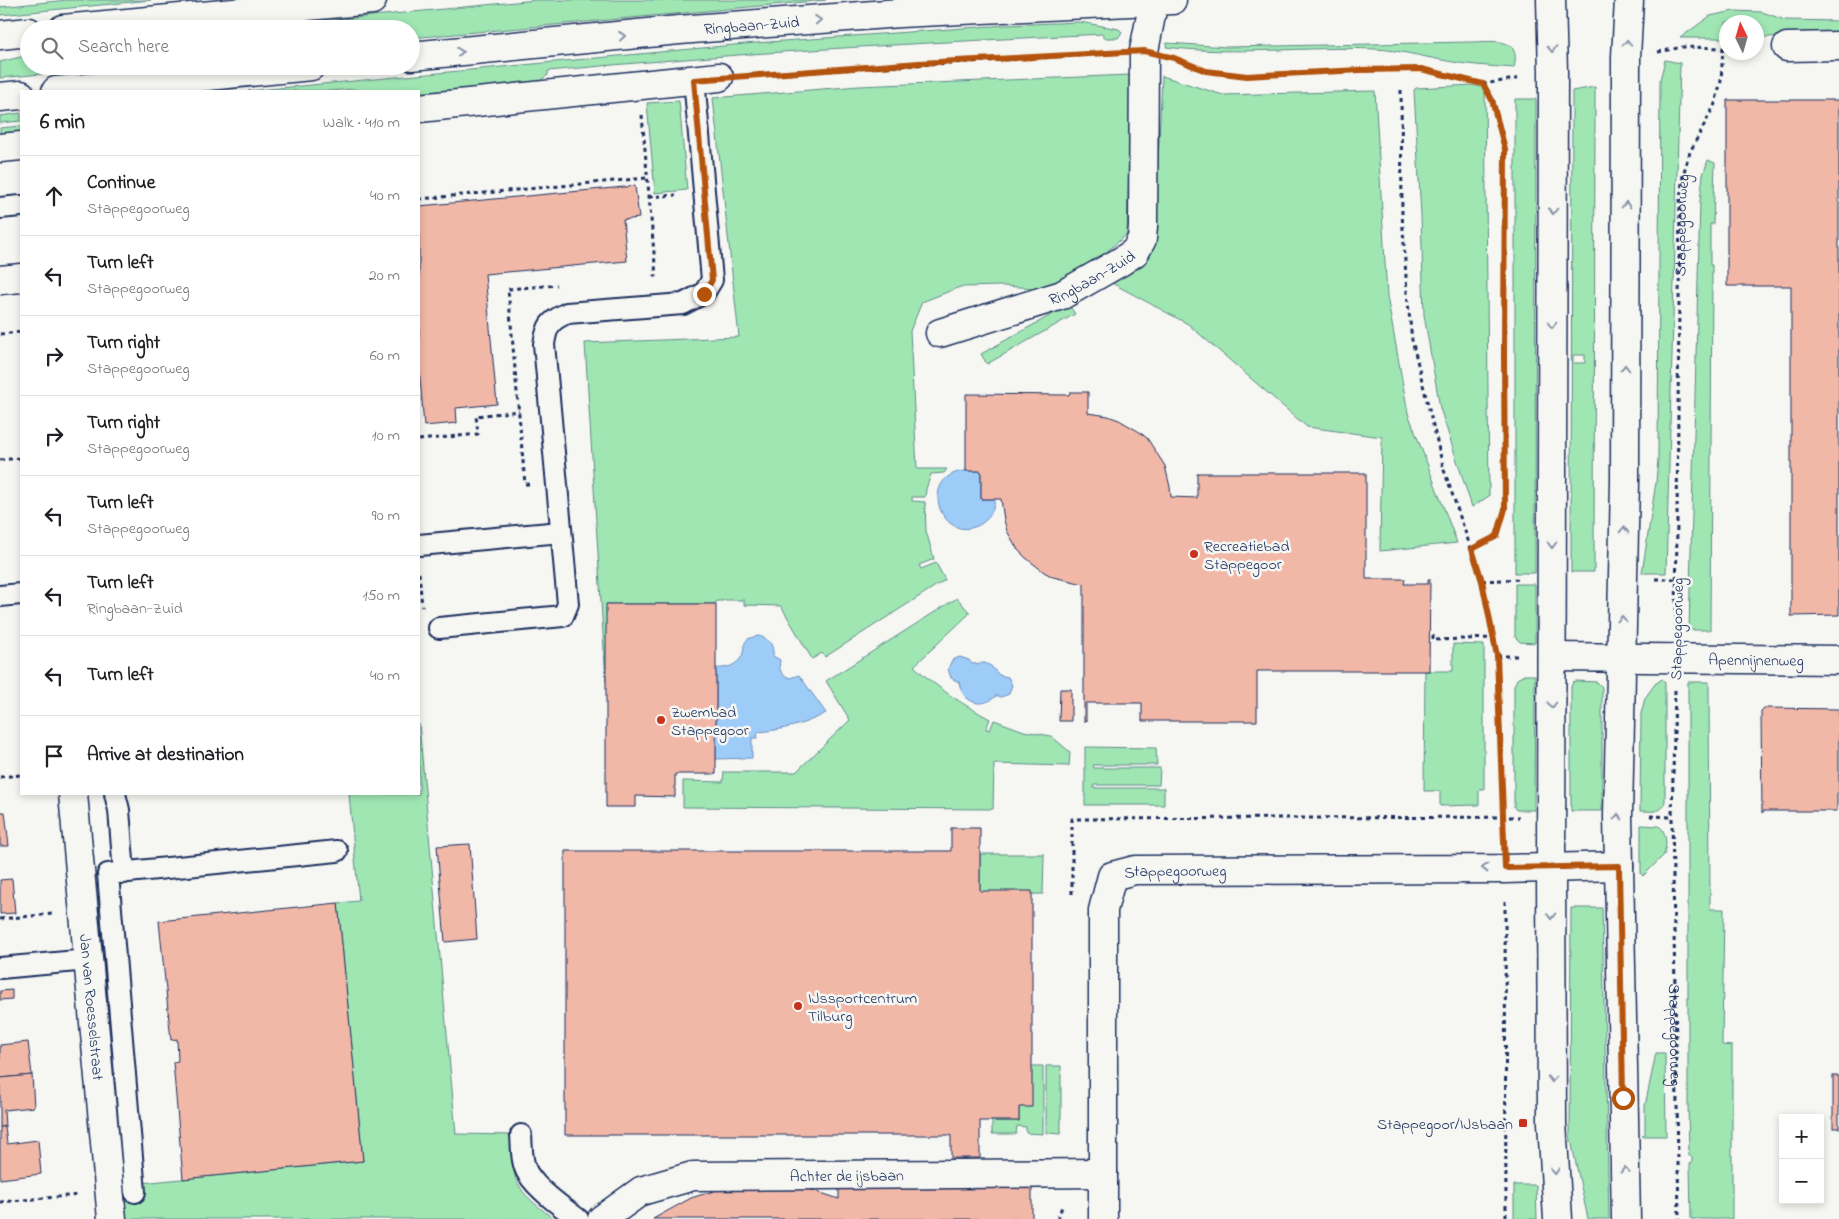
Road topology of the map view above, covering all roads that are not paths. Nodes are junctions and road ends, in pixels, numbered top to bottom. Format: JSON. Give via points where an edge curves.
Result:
{"nodes":[{"id":1,"x":372,"y":0,"type":"edge"},
{"id":2,"x":1154,"y":0,"type":"edge"},
{"id":3,"x":1172,"y":0,"type":"edge"},
{"id":4,"x":1551,"y":0,"type":"edge"},
{"id":5,"x":1629,"y":0,"type":"edge"},
{"id":6,"x":159,"y":20,"type":"edge"},
{"id":7,"x":20,"y":33,"type":"edge"},
{"id":8,"x":0,"y":35,"type":"edge"},
{"id":9,"x":1839,"y":46,"type":"edge"},
{"id":10,"x":1787,"y":47,"type":"dead end"},
{"id":11,"x":420,"y":55,"type":"edge"},
{"id":12,"x":219,"y":75,"type":"edge"},
{"id":13,"x":707,"y":78,"type":"joint"},
{"id":14,"x":66,"y":90,"type":"edge"},
{"id":15,"x":20,"y":95,"type":"edge"},
{"id":16,"x":0,"y":97,"type":"edge"},
{"id":17,"x":420,"y":108,"type":"edge"},
{"id":18,"x":20,"y":146,"type":"edge"},
{"id":19,"x":0,"y":148,"type":"edge"},
{"id":20,"x":20,"y":206,"type":"edge"},
{"id":21,"x":0,"y":208,"type":"edge"},
{"id":22,"x":20,"y":278,"type":"edge"},
{"id":23,"x":0,"y":280,"type":"edge"},
{"id":24,"x":940,"y":333,"type":"dead end"},
{"id":25,"x":561,"y":532,"type":"junction"},
{"id":26,"x":420,"y":545,"type":"edge"},
{"id":27,"x":20,"y":594,"type":"edge"},
{"id":28,"x":0,"y":596,"type":"edge"},
{"id":29,"x":439,"y":628,"type":"road end"},
{"id":30,"x":1552,"y":656,"type":"junction"},
{"id":31,"x":1621,"y":658,"type":"junction"},
{"id":32,"x":1839,"y":660,"type":"edge"},
{"id":33,"x":73,"y":795,"type":"edge"},
{"id":34,"x":115,"y":795,"type":"edge"},
{"id":35,"x":337,"y":850,"type":"dead end"},
{"id":36,"x":1619,"y":866,"type":"junction"},
{"id":37,"x":1551,"y":868,"type":"junction"},
{"id":38,"x":124,"y":873,"type":"junction"},
{"id":39,"x":88,"y":960,"type":"junction"},
{"id":40,"x":0,"y":968,"type":"edge"},
{"id":41,"x":521,"y":1135,"type":"dead end"},
{"id":42,"x":1103,"y":1173,"type":"junction"},
{"id":43,"x":122,"y":1192,"type":"junction"},
{"id":44,"x":112,"y":1219,"type":"edge"},
{"id":45,"x":578,"y":1219,"type":"edge"},
{"id":46,"x":602,"y":1219,"type":"edge"},
{"id":47,"x":1103,"y":1219,"type":"edge"},
{"id":48,"x":1558,"y":1219,"type":"edge"},
{"id":49,"x":1626,"y":1219,"type":"edge"}],
"edges":[{"from":1,"to":6,"type":"street"},
{"from":2,"to":3,"type":"street","name":"Ringbaan-Zuid"},
{"from":11,"to":2,"type":"street","name":"Ringbaan-Zuid","one_way":true,"via":[[900,13]]},
{"from":2,"to":24,"type":"street","name":"Ringbaan-Zuid","via":[[1144,51],[1143,226],[1142,239],[1135,252],[1062,295]]},
{"from":4,"to":30,"type":"street","one_way":true},
{"from":31,"to":5,"type":"street","one_way":true},
{"from":7,"to":8,"type":"street"},
{"from":9,"to":10,"type":"street"},
{"from":12,"to":14,"type":"street"},
{"from":13,"to":17,"type":"street"},
{"from":13,"to":25,"type":"lane","via":[[712,280],[704,294],[683,304],[567,313],[554,319],[546,329],[544,344]]},
{"from":15,"to":16,"type":"street"},
{"from":18,"to":19,"type":"street"},
{"from":20,"to":21,"type":"lane"},
{"from":22,"to":23,"type":"street"},
{"from":25,"to":26,"type":"lane"},
{"from":25,"to":29,"type":"lane","via":[[568,604],[563,616]]},
{"from":27,"to":28,"type":"lane"},
{"from":30,"to":31,"type":"street","name":"Apennijnenweg"},
{"from":30,"to":37,"type":"street","one_way":true},
{"from":31,"to":32,"type":"street","name":"Apennijnenweg"},
{"from":36,"to":31,"type":"street","one_way":true},
{"from":33,"to":39,"type":"street","name":"Jan van Roesselstraat"},
{"from":34,"to":38,"type":"lane"},
{"from":35,"to":38,"type":"lane"},
{"from":36,"to":37,"type":"street","name":"Stappegoorweg"},
{"from":49,"to":36,"type":"street","one_way":true},
{"from":37,"to":42,"type":"street","name":"Stappegoorweg","one_way":true,"via":[[1135,870],[1112,876],[1104,910]]},
{"from":37,"to":48,"type":"street","one_way":true,"via":[[1552,1124]]},
{"from":38,"to":43,"type":"lane","via":[[108,874]]},
{"from":39,"to":40,"type":"lane"},
{"from":39,"to":43,"type":"street","name":"Jan van Roesselstraat"},
{"from":41,"to":45,"type":"lane","via":[[527,1173]]},
{"from":42,"to":46,"type":"street","name":"Achter de ijsbaan","via":[[693,1176],[641,1191]]},
{"from":42,"to":47,"type":"street"},
{"from":43,"to":44,"type":"street","name":"Jan van Roesselstraat"}]}
